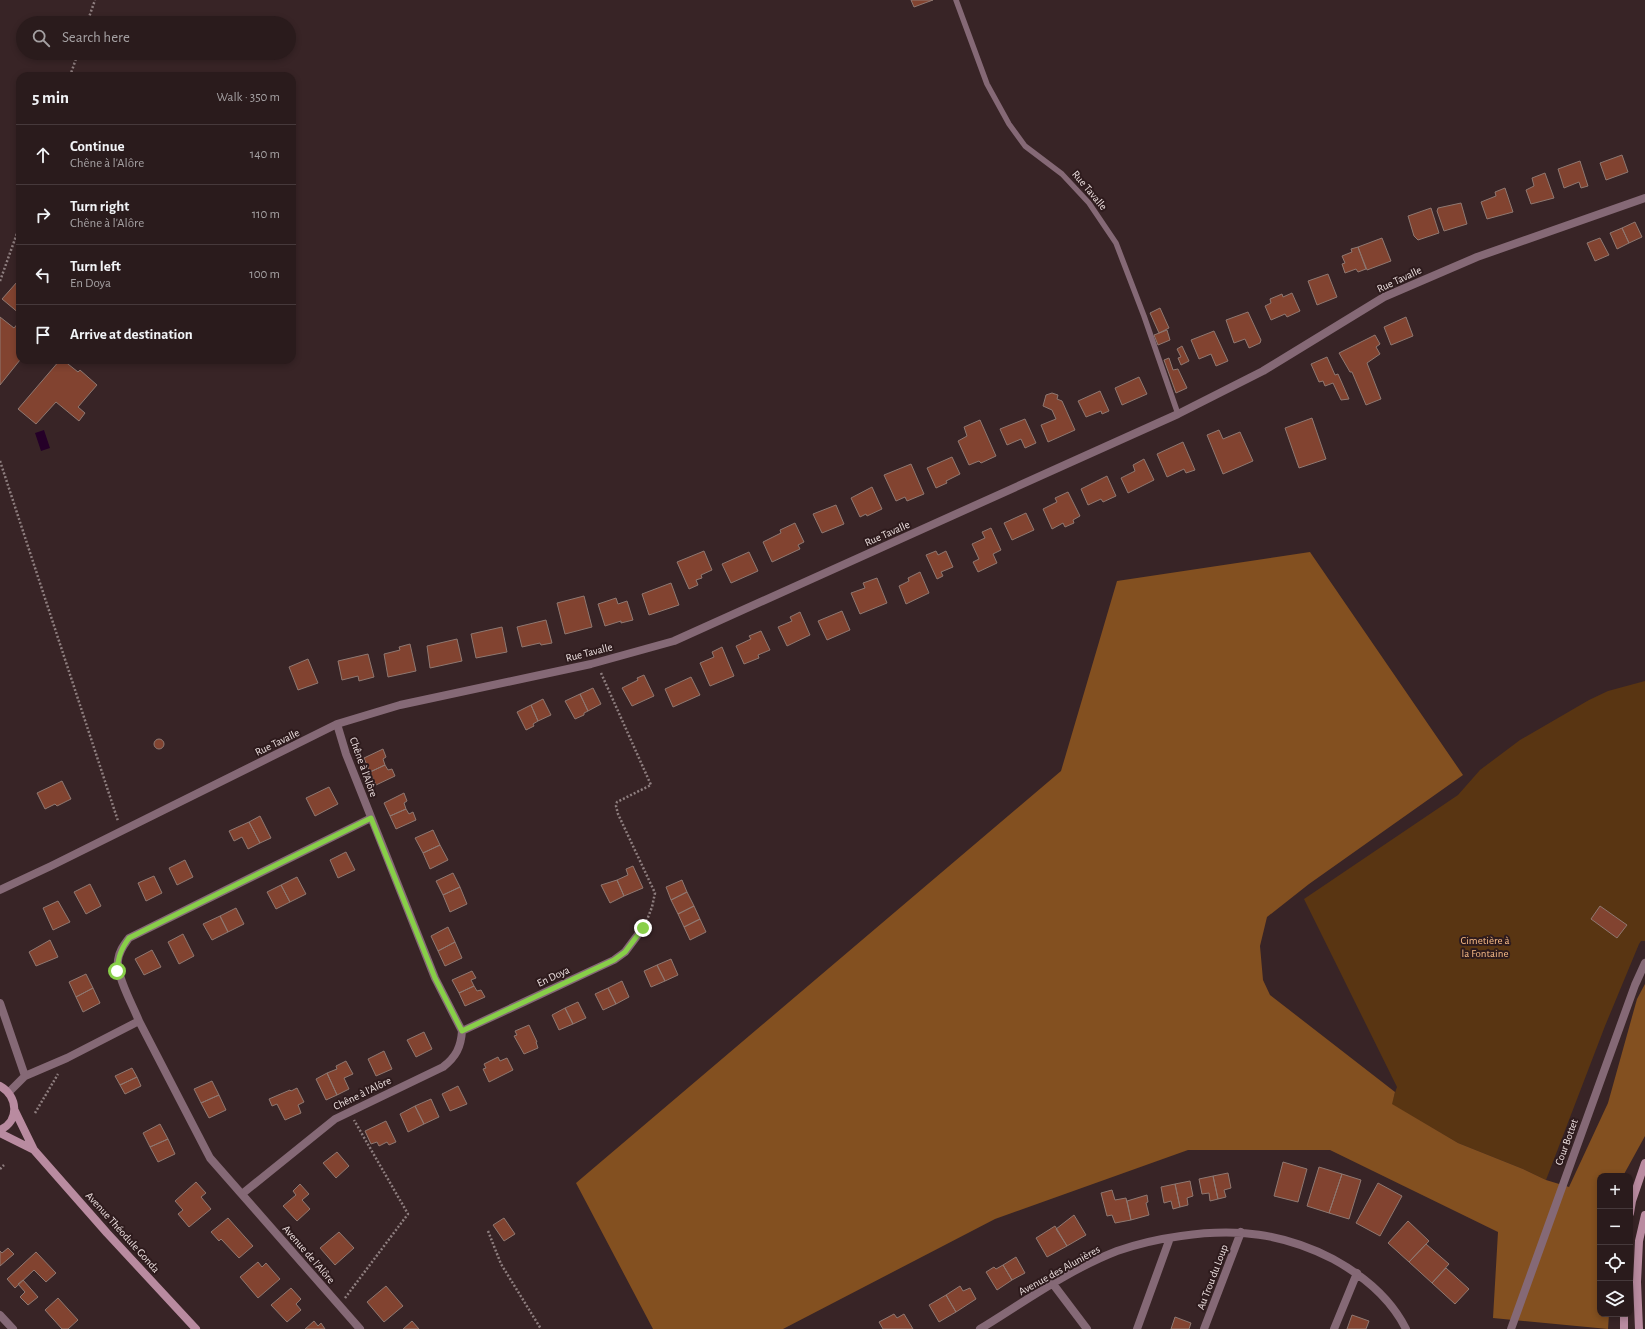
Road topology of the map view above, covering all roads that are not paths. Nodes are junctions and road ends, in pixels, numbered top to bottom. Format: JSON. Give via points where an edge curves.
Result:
{"nodes":[{"id":1,"x":956,"y":0,"type":"edge"},
{"id":2,"x":1645,"y":198,"type":"edge"},
{"id":3,"x":1178,"y":414,"type":"junction"},
{"id":4,"x":337,"y":724,"type":"junction"},
{"id":5,"x":371,"y":818,"type":"junction"},
{"id":6,"x":0,"y":890,"type":"edge"},
{"id":7,"x":643,"y":928,"type":"road end"},
{"id":8,"x":1645,"y":963,"type":"edge"},
{"id":9,"x":0,"y":1003,"type":"edge"},
{"id":10,"x":139,"y":1021,"type":"junction"},
{"id":11,"x":462,"y":1031,"type":"junction"},
{"id":12,"x":25,"y":1076,"type":"junction"},
{"id":13,"x":0,"y":1086,"type":"edge"},
{"id":14,"x":9,"y":1092,"type":"junction"},
{"id":15,"x":15,"y":1112,"type":"junction"},
{"id":16,"x":0,"y":1131,"type":"edge"},
{"id":17,"x":34,"y":1150,"type":"junction"},
{"id":18,"x":1645,"y":1163,"type":"edge"},
{"id":19,"x":242,"y":1194,"type":"junction"},
{"id":20,"x":1631,"y":1209,"type":"edge"},
{"id":21,"x":1645,"y":1215,"type":"edge"},
{"id":22,"x":1240,"y":1232,"type":"junction"},
{"id":23,"x":1170,"y":1238,"type":"junction"},
{"id":24,"x":1357,"y":1273,"type":"junction"},
{"id":25,"x":1053,"y":1284,"type":"junction"},
{"id":26,"x":0,"y":1315,"type":"edge"},
{"id":27,"x":1624,"y":1317,"type":"edge"},
{"id":28,"x":13,"y":1329,"type":"edge"},
{"id":29,"x":196,"y":1329,"type":"edge"},
{"id":30,"x":360,"y":1329,"type":"edge"},
{"id":31,"x":980,"y":1329,"type":"edge"},
{"id":32,"x":1087,"y":1329,"type":"edge"},
{"id":33,"x":1136,"y":1329,"type":"edge"},
{"id":34,"x":1204,"y":1329,"type":"edge"},
{"id":35,"x":1334,"y":1329,"type":"edge"},
{"id":36,"x":1406,"y":1329,"type":"edge"},
{"id":37,"x":1511,"y":1329,"type":"edge"},
{"id":38,"x":1624,"y":1329,"type":"edge"},
{"id":39,"x":1639,"y":1329,"type":"edge"}],
"edges":[{"from":1,"to":3,"type":"lane","name":"Rue Tavalle","via":[[987,84],[1009,124],[1024,146],[1062,174],[1089,203],[1116,243]]},
{"from":2,"to":3,"type":"street","name":"Rue Tavalle","via":[[1477,257],[1384,297],[1263,371]]},
{"from":3,"to":4,"type":"street","name":"Rue Tavalle","via":[[674,641],[597,662],[400,705]]},
{"from":4,"to":5,"type":"street","name":"Chêne à l'Alôre"},
{"from":4,"to":6,"type":"street","name":"Rue Tavalle"},
{"from":5,"to":10,"type":"street","via":[[129,938],[121,949],[117,971]]},
{"from":5,"to":11,"type":"street","name":"Chêne à l'Alôre","via":[[435,978]]},
{"from":7,"to":11,"type":"street","name":"En Doya","via":[[625,952],[614,960]]},
{"from":8,"to":37,"type":"street","name":"Cour Bottet","via":[[1632,992]]},
{"from":9,"to":12,"type":"street"},
{"from":10,"to":12,"type":"street","via":[[67,1058]]},
{"from":10,"to":19,"type":"street","via":[[210,1158]]},
{"from":11,"to":19,"type":"street","name":"Chêne à l'Alôre","via":[[462,1040],[456,1054],[443,1067],[335,1119]]},
{"from":12,"to":14,"type":"street"},
{"from":13,"to":14,"type":"main road"},
{"from":14,"to":15,"type":"main road","name":"Avenue Théodule Gonda","via":[[14,1101]]},
{"from":15,"to":16,"type":"main road","via":[[9,1124]]},
{"from":15,"to":17,"type":"main road","name":"Avenue Théodule Gonda"},
{"from":16,"to":17,"type":"main road","name":"Avenue Théodule Gonda"},
{"from":17,"to":29,"type":"main road","name":"Avenue Théodule Gonda"},
{"from":18,"to":20,"type":"main road"},
{"from":19,"to":30,"type":"street","name":"Avenue de l'Alôre"},
{"from":21,"to":39,"type":"main road","via":[[1639,1241]]},
{"from":22,"to":23,"type":"street","name":"Avenue des Alunières","via":[[1204,1233]]},
{"from":22,"to":24,"type":"street","name":"Avenue des Alunières","via":[[1300,1244]]},
{"from":22,"to":34,"type":"street","name":"Au Trou du Loup"},
{"from":23,"to":25,"type":"street","name":"Avenue des Alunières","via":[[1118,1251]]},
{"from":23,"to":33,"type":"street"},
{"from":24,"to":35,"type":"street"},
{"from":24,"to":36,"type":"street","name":"Avenue des Alunières","via":[[1383,1295]]},
{"from":25,"to":31,"type":"street","name":"Avenue des Alunières"},
{"from":25,"to":32,"type":"street"},
{"from":26,"to":28,"type":"street"},
{"from":27,"to":38,"type":"main road"}]}
